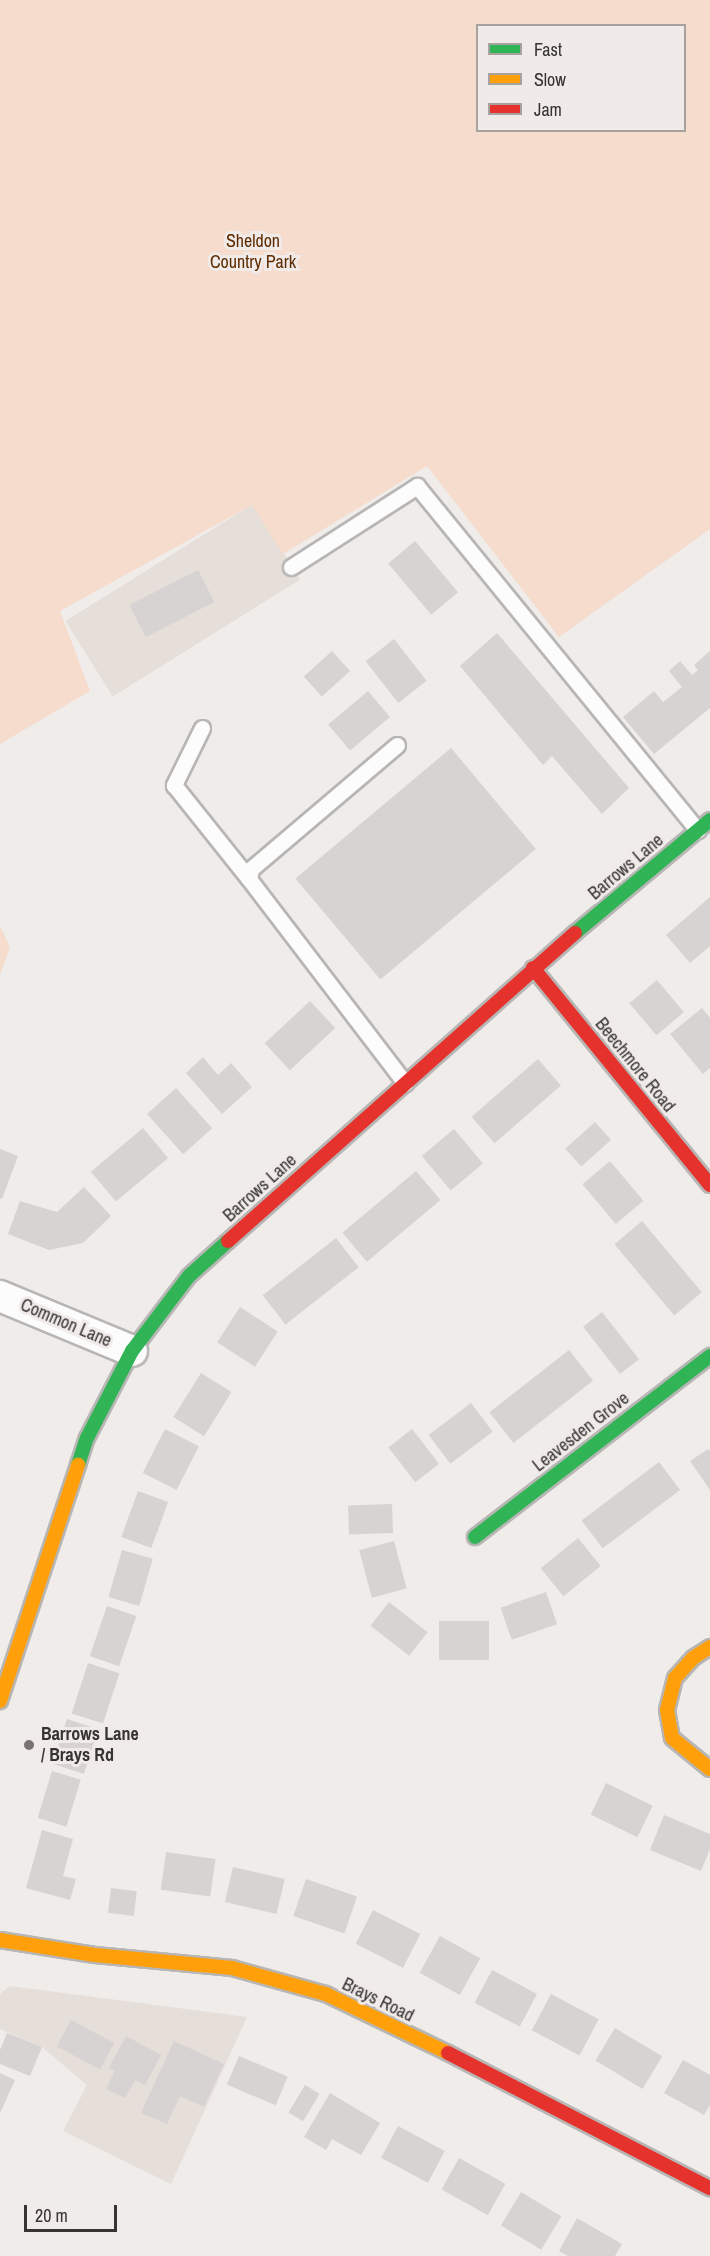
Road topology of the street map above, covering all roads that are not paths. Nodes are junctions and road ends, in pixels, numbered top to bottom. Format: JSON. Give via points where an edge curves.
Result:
{"nodes":[{"id":1,"x":291,"y":567,"type":"dead end"},
{"id":2,"x":202,"y":728,"type":"dead end"},
{"id":3,"x":397,"y":745,"type":"dead end"},
{"id":4,"x":710,"y":820,"type":"edge"},
{"id":5,"x":698,"y":830,"type":"junction"},
{"id":6,"x":249,"y":879,"type":"junction"},
{"id":7,"x":532,"y":968,"type":"junction"},
{"id":8,"x":405,"y":1083,"type":"junction"},
{"id":9,"x":710,"y":1185,"type":"edge"},
{"id":10,"x":0,"y":1296,"type":"edge"},
{"id":11,"x":132,"y":1351,"type":"junction"},
{"id":12,"x":710,"y":1356,"type":"edge"},
{"id":13,"x":475,"y":1537,"type":"dead end"},
{"id":14,"x":710,"y":1647,"type":"edge"},
{"id":15,"x":0,"y":1701,"type":"edge"},
{"id":16,"x":710,"y":1769,"type":"edge"},
{"id":17,"x":0,"y":1940,"type":"edge"},
{"id":18,"x":710,"y":2187,"type":"edge"}],
"edges":[{"from":1,"to":5,"type":"lane","via":[[417,486]]},
{"from":2,"to":6,"type":"lane","via":[[174,785]]},
{"from":3,"to":6,"type":"lane","via":[[251,869]]},
{"from":4,"to":5,"type":"street","name":"Barrows Lane"},
{"from":5,"to":7,"type":"street","name":"Barrows Lane"},
{"from":6,"to":8,"type":"lane"},
{"from":7,"to":8,"type":"street","name":"Barrows Lane"},
{"from":7,"to":9,"type":"street","name":"Beechmore Road"},
{"from":8,"to":11,"type":"street","name":"Barrows Lane","via":[[189,1276]]},
{"from":10,"to":11,"type":"street","name":"Common Lane"},
{"from":11,"to":15,"type":"street","name":"Barrows Lane","via":[[87,1438]]},
{"from":12,"to":13,"type":"street","name":"Leavesden Grove"},
{"from":14,"to":16,"type":"street","via":[[693,1658],[675,1678],[667,1710],[672,1738]]},
{"from":17,"to":18,"type":"street","name":"Brays Road","via":[[124,1959],[232,1968],[326,1994]]}]}
